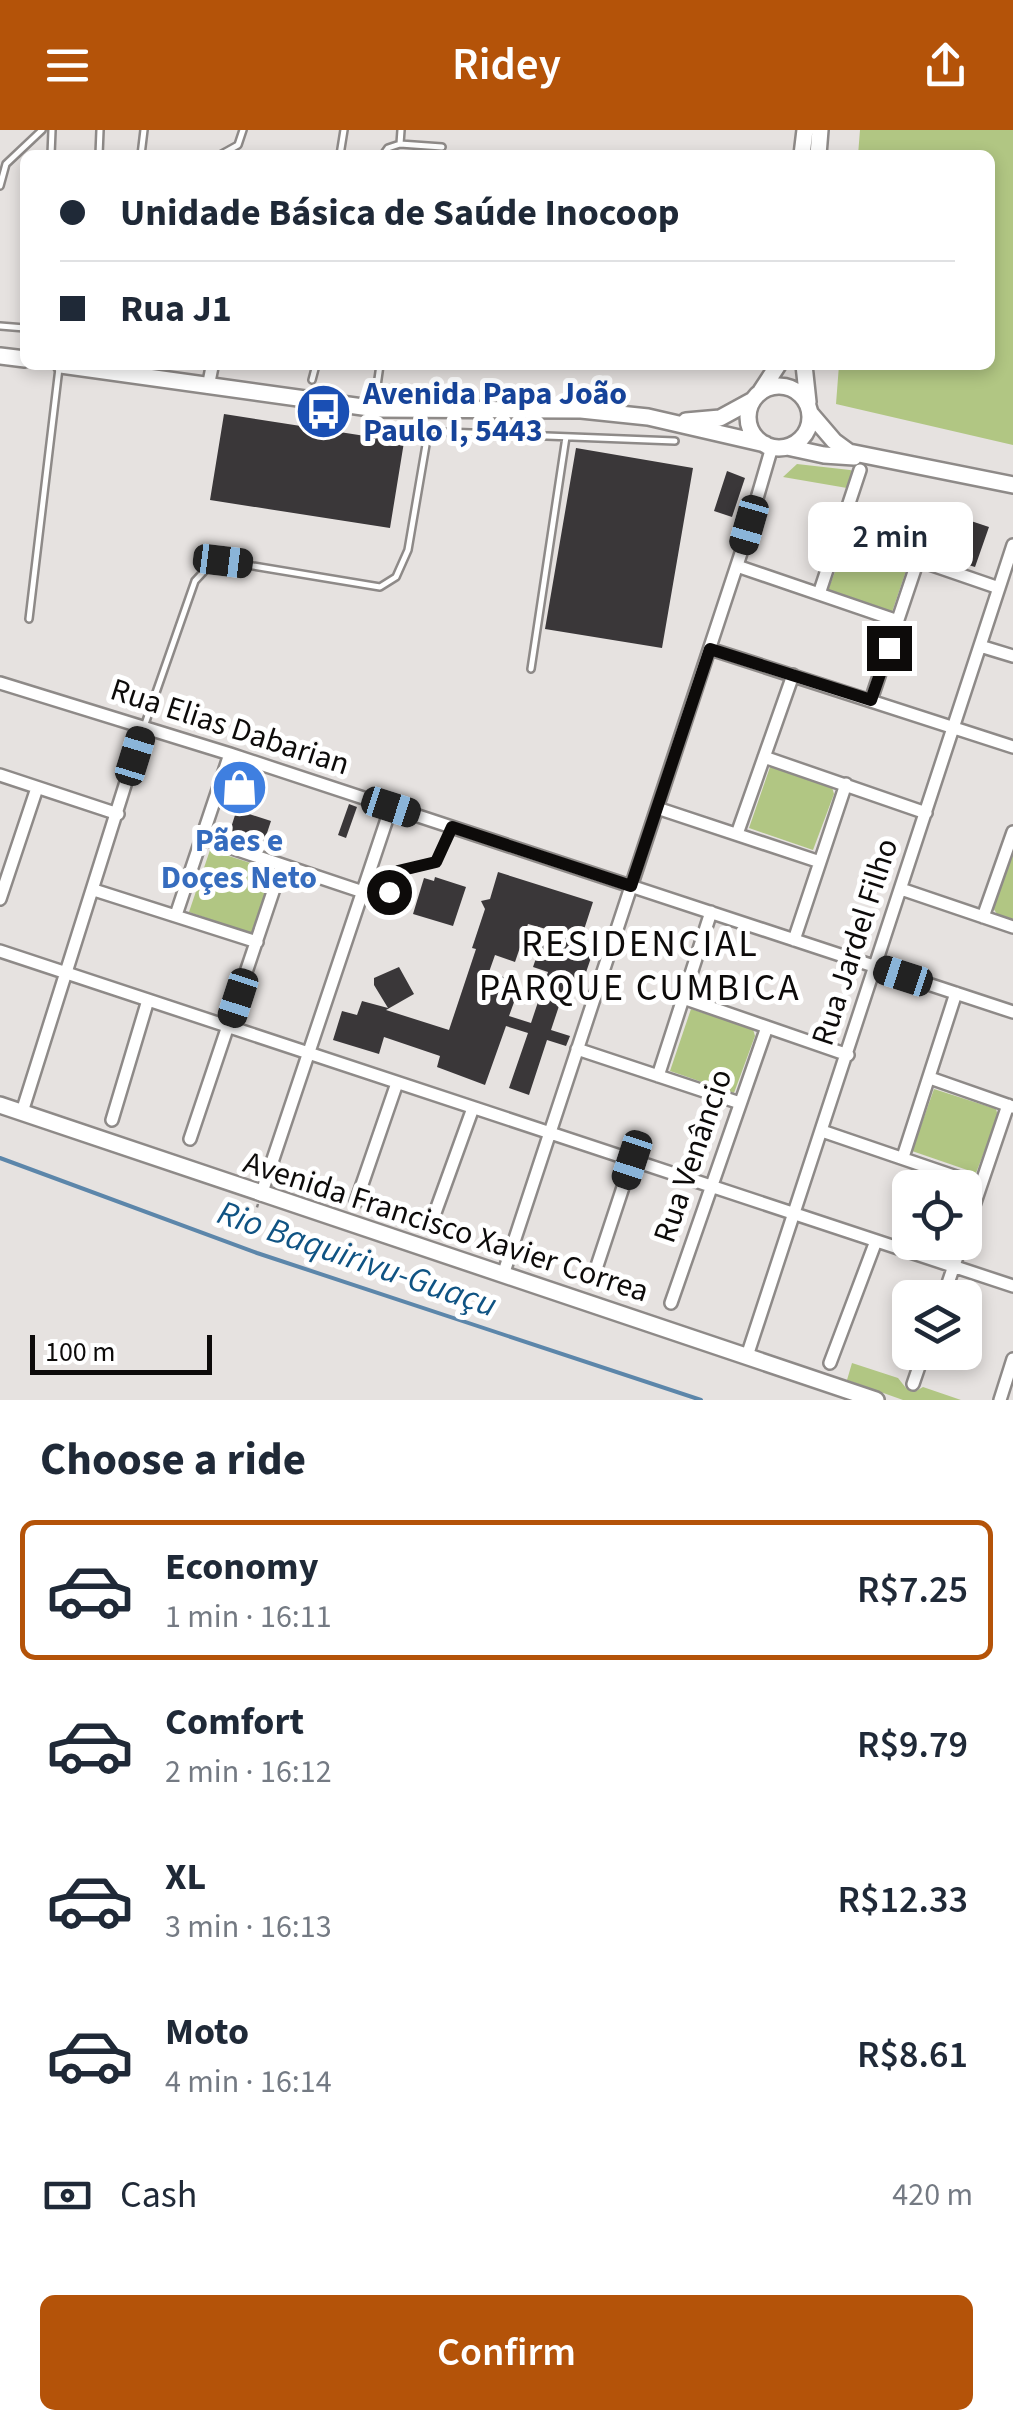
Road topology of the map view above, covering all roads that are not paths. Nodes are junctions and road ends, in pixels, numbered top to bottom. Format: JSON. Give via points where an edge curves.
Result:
{"nodes":[{"id":1,"x":42,"y":130,"type":"edge"},
{"id":2,"x":243,"y":130,"type":"edge"},
{"id":3,"x":401,"y":130,"type":"edge"},
{"id":4,"x":400,"y":144,"type":"junction"},
{"id":5,"x":442,"y":147,"type":"dead end"},
{"id":6,"x":21,"y":150,"type":"edge"},
{"id":7,"x":229,"y":150,"type":"edge"},
{"id":8,"x":387,"y":150,"type":"edge"},
{"id":9,"x":20,"y":151,"type":"edge"},
{"id":10,"x":2,"y":172,"type":"edge"},
{"id":11,"x":0,"y":186,"type":"edge"},
{"id":12,"x":59,"y":370,"type":"edge"},
{"id":13,"x":94,"y":370,"type":"edge"},
{"id":14,"x":211,"y":370,"type":"edge"},
{"id":15,"x":315,"y":370,"type":"edge"},
{"id":16,"x":380,"y":370,"type":"edge"},
{"id":17,"x":775,"y":370,"type":"edge"},
{"id":18,"x":805,"y":370,"type":"edge"},
{"id":19,"x":312,"y":380,"type":"dead end"},
{"id":20,"x":378,"y":386,"type":"dead end"},
{"id":21,"x":208,"y":387,"type":"junction"},
{"id":22,"x":756,"y":397,"type":"junction"},
{"id":23,"x":809,"y":410,"type":"junction"},
{"id":24,"x":672,"y":421,"type":"junction"},
{"id":25,"x":566,"y":437,"type":"junction"},
{"id":26,"x":675,"y":442,"type":"dead end"},
{"id":27,"x":775,"y":446,"type":"junction"},
{"id":28,"x":862,"y":463,"type":"junction"},
{"id":29,"x":1013,"y":484,"type":"edge"},
{"id":30,"x":839,"y":534,"type":"junction"},
{"id":31,"x":1013,"y":545,"type":"edge"},
{"id":32,"x":918,"y":560,"type":"junction"},
{"id":33,"x":736,"y":566,"type":"junction"},
{"id":34,"x":999,"y":588,"type":"junction"},
{"id":35,"x":819,"y":594,"type":"junction"},
{"id":36,"x":28,"y":618,"type":"dead end"},
{"id":37,"x":898,"y":621,"type":"junction"},
{"id":38,"x":980,"y":646,"type":"junction"},
{"id":39,"x":710,"y":649,"type":"junction"},
{"id":40,"x":1013,"y":656,"type":"edge"},
{"id":41,"x":531,"y":669,"type":"dead end"},
{"id":42,"x":793,"y":676,"type":"junction"},
{"id":43,"x":0,"y":683,"type":"edge"},
{"id":44,"x":871,"y":700,"type":"junction"},
{"id":45,"x":954,"y":727,"type":"junction"},
{"id":46,"x":144,"y":728,"type":"junction"},
{"id":47,"x":1013,"y":747,"type":"edge"},
{"id":48,"x":230,"y":754,"type":"junction"},
{"id":49,"x":764,"y":757,"type":"junction"},
{"id":50,"x":0,"y":775,"type":"edge"},
{"id":51,"x":846,"y":784,"type":"junction"},
{"id":52,"x":37,"y":788,"type":"junction"},
{"id":53,"x":391,"y":807,"type":"junction"},
{"id":54,"x":657,"y":808,"type":"junction"},
{"id":55,"x":926,"y":813,"type":"junction"},
{"id":56,"x":118,"y":814,"type":"junction"},
{"id":57,"x":452,"y":827,"type":"junction"},
{"id":58,"x":737,"y":834,"type":"junction"},
{"id":59,"x":1012,"y":835,"type":"edge"},
{"id":60,"x":202,"y":838,"type":"junction"},
{"id":61,"x":820,"y":862,"type":"junction"},
{"id":62,"x":6,"y":864,"type":"edge"},
{"id":63,"x":282,"y":865,"type":"junction"},
{"id":64,"x":631,"y":886,"type":"junction"},
{"id":65,"x":902,"y":889,"type":"junction"},
{"id":66,"x":94,"y":890,"type":"junction"},
{"id":67,"x":364,"y":892,"type":"junction"},
{"id":68,"x":0,"y":899,"type":"edge"},
{"id":69,"x":383,"y":912,"type":"dead end"},
{"id":70,"x":710,"y":912,"type":"junction"},
{"id":71,"x":176,"y":915,"type":"junction"},
{"id":72,"x":984,"y":917,"type":"junction"},
{"id":73,"x":1013,"y":927,"type":"edge"},
{"id":74,"x":794,"y":940,"type":"junction"},
{"id":75,"x":256,"y":942,"type":"junction"},
{"id":76,"x":0,"y":951,"type":"edge"},
{"id":77,"x":876,"y":967,"type":"junction"},
{"id":78,"x":65,"y":971,"type":"junction"},
{"id":79,"x":956,"y":993,"type":"junction"},
{"id":80,"x":684,"y":998,"type":"junction"},
{"id":81,"x":148,"y":1000,"type":"junction"},
{"id":82,"x":1013,"y":1012,"type":"edge"},
{"id":83,"x":228,"y":1027,"type":"junction"},
{"id":84,"x":767,"y":1027,"type":"junction"},
{"id":85,"x":578,"y":1049,"type":"junction"},
{"id":86,"x":310,"y":1054,"type":"junction"},
{"id":87,"x":848,"y":1055,"type":"junction"},
{"id":88,"x":658,"y":1076,"type":"junction"},
{"id":89,"x":930,"y":1078,"type":"junction"},
{"id":90,"x":397,"y":1082,"type":"junction"},
{"id":91,"x":740,"y":1102,"type":"junction"},
{"id":92,"x":0,"y":1105,"type":"edge"},
{"id":93,"x":1010,"y":1106,"type":"edge"},
{"id":94,"x":473,"y":1108,"type":"junction"},
{"id":95,"x":22,"y":1112,"type":"junction"},
{"id":96,"x":112,"y":1120,"type":"dead end"},
{"id":97,"x":822,"y":1131,"type":"junction"},
{"id":98,"x":549,"y":1133,"type":"junction"},
{"id":99,"x":190,"y":1139,"type":"dead end"},
{"id":100,"x":903,"y":1158,"type":"junction"},
{"id":101,"x":632,"y":1160,"type":"junction"},
{"id":102,"x":937,"y":1170,"type":"edge"},
{"id":103,"x":982,"y":1180,"type":"edge"},
{"id":104,"x":712,"y":1186,"type":"junction"},
{"id":105,"x":261,"y":1195,"type":"junction"},
{"id":106,"x":356,"y":1202,"type":"dead end"},
{"id":107,"x":796,"y":1214,"type":"junction"},
{"id":108,"x":431,"y":1224,"type":"dead end"},
{"id":109,"x":876,"y":1240,"type":"junction"},
{"id":110,"x":956,"y":1260,"type":"edge"},
{"id":111,"x":954,"y":1266,"type":"junction"},
{"id":112,"x":503,"y":1275,"type":"junction"},
{"id":113,"x":593,"y":1278,"type":"dead end"},
{"id":114,"x":949,"y":1280,"type":"edge"},
{"id":115,"x":1013,"y":1286,"type":"edge"},
{"id":116,"x":671,"y":1303,"type":"dead end"},
{"id":117,"x":747,"y":1356,"type":"junction"},
{"id":118,"x":1013,"y":1359,"type":"edge"},
{"id":119,"x":830,"y":1363,"type":"dead end"},
{"id":120,"x":918,"y":1370,"type":"edge"},
{"id":121,"x":913,"y":1384,"type":"dead end"},
{"id":122,"x":876,"y":1400,"type":"edge"},
{"id":123,"x":1000,"y":1400,"type":"edge"}],
"edges":[{"from":1,"to":6,"type":"lane"},
{"from":2,"to":7,"type":"lane"},
{"from":3,"to":4,"type":"lane"},
{"from":4,"to":5,"type":"lane"},
{"from":4,"to":8,"type":"lane"},
{"from":9,"to":10,"type":"lane"},
{"from":10,"to":11,"type":"lane"},
{"from":12,"to":36,"type":"lane"},
{"from":13,"to":21,"type":"main road"},
{"from":14,"to":21,"type":"street"},
{"from":15,"to":19,"type":"lane"},
{"from":16,"to":20,"type":"lane"},
{"from":17,"to":22,"type":"main road"},
{"from":18,"to":23,"type":"main road"},
{"from":21,"to":24,"type":"main road","via":[[377,409],[582,410]]},
{"from":22,"to":23,"type":"main road","via":[[786,387]]},
{"from":22,"to":24,"type":"main road","via":[[720,418]]},
{"from":22,"to":27,"type":"main road","via":[[750,428]]},
{"from":23,"to":27,"type":"main road","via":[[805,434]]},
{"from":23,"to":28,"type":"main road"},
{"from":24,"to":27,"type":"main road"},
{"from":25,"to":26,"type":"lane"},
{"from":25,"to":41,"type":"lane"},
{"from":25,"to":46,"type":"lane","via":[[445,432],[426,440],[408,550],[396,577],[380,587],[223,561],[207,568],[195,581]]},
{"from":27,"to":28,"type":"main road"},
{"from":27,"to":33,"type":"street"},
{"from":28,"to":29,"type":"main road"},
{"from":28,"to":30,"type":"street"},
{"from":30,"to":32,"type":"street"},
{"from":30,"to":35,"type":"street"},
{"from":31,"to":34,"type":"street","name":"Rua Jardel Filho"},
{"from":32,"to":34,"type":"street"},
{"from":32,"to":37,"type":"street"},
{"from":33,"to":35,"type":"street"},
{"from":33,"to":39,"type":"street"},
{"from":34,"to":38,"type":"street","name":"Rua Jardel Filho"},
{"from":35,"to":37,"type":"street"},
{"from":37,"to":44,"type":"street"},
{"from":38,"to":40,"type":"street"},
{"from":38,"to":45,"type":"street","name":"Rua Jardel Filho"},
{"from":39,"to":42,"type":"street"},
{"from":39,"to":54,"type":"street"},
{"from":42,"to":44,"type":"street"},
{"from":42,"to":49,"type":"street"},
{"from":43,"to":46,"type":"street","name":"Rua Elias Dabarian"},
{"from":44,"to":45,"type":"street"},
{"from":45,"to":47,"type":"street"},
{"from":45,"to":55,"type":"street","name":"Rua Jardel Filho"},
{"from":46,"to":48,"type":"street","name":"Rua Elias Dabarian"},
{"from":46,"to":56,"type":"street"},
{"from":48,"to":53,"type":"street","name":"Rua Elias Dabarian"},
{"from":48,"to":60,"type":"street"},
{"from":49,"to":51,"type":"street"},
{"from":49,"to":58,"type":"street"},
{"from":50,"to":52,"type":"street"},
{"from":51,"to":55,"type":"street"},
{"from":51,"to":61,"type":"street"},
{"from":52,"to":56,"type":"street"},
{"from":52,"to":62,"type":"street"},
{"from":53,"to":57,"type":"street","name":"Rua Elias Dabarian"},
{"from":53,"to":67,"type":"street"},
{"from":54,"to":58,"type":"street"},
{"from":54,"to":64,"type":"street"},
{"from":55,"to":65,"type":"street","name":"Rua Jardel Filho"},
{"from":56,"to":66,"type":"street"},
{"from":57,"to":64,"type":"street","name":"Rua Elias Dabarian"},
{"from":57,"to":69,"type":"lane","via":[[436,862],[395,873]]},
{"from":58,"to":61,"type":"street"},
{"from":59,"to":72,"type":"street"},
{"from":60,"to":63,"type":"street"},
{"from":60,"to":71,"type":"street"},
{"from":61,"to":74,"type":"street"},
{"from":62,"to":68,"type":"street"},
{"from":63,"to":67,"type":"street"},
{"from":63,"to":75,"type":"street"},
{"from":64,"to":70,"type":"street","name":"Rua Elias Dabarian"},
{"from":64,"to":85,"type":"street"},
{"from":65,"to":72,"type":"street"},
{"from":65,"to":77,"type":"street","name":"Rua Jardel Filho"},
{"from":66,"to":71,"type":"street"},
{"from":66,"to":78,"type":"street"},
{"from":67,"to":86,"type":"street"},
{"from":70,"to":74,"type":"street","name":"Rua Elias Dabarian"},
{"from":70,"to":80,"type":"street"},
{"from":71,"to":75,"type":"street"},
{"from":72,"to":73,"type":"street"},
{"from":74,"to":77,"type":"street","name":"Rua Elias Dabarian"},
{"from":75,"to":83,"type":"street"},
{"from":76,"to":78,"type":"street"},
{"from":77,"to":79,"type":"street","name":"Rua Elias Dabarian"},
{"from":77,"to":87,"type":"street","name":"Rua Jardel Filho"},
{"from":78,"to":81,"type":"street"},
{"from":78,"to":95,"type":"street"},
{"from":79,"to":82,"type":"street","name":"Rua Elias Dabarian"},
{"from":79,"to":89,"type":"street"},
{"from":80,"to":84,"type":"street"},
{"from":80,"to":88,"type":"street"},
{"from":81,"to":83,"type":"street"},
{"from":81,"to":96,"type":"street"},
{"from":83,"to":86,"type":"street"},
{"from":83,"to":99,"type":"street"},
{"from":84,"to":87,"type":"street"},
{"from":84,"to":91,"type":"street","name":"Rua Venâncio"},
{"from":85,"to":88,"type":"street"},
{"from":85,"to":98,"type":"street"},
{"from":86,"to":90,"type":"street"},
{"from":86,"to":105,"type":"street"},
{"from":87,"to":97,"type":"street","name":"Rua Jardel Filho"},
{"from":88,"to":91,"type":"street"},
{"from":89,"to":93,"type":"street"},
{"from":89,"to":100,"type":"street"},
{"from":90,"to":94,"type":"street"},
{"from":90,"to":106,"type":"street"},
{"from":91,"to":104,"type":"street","name":"Rua Venâncio"},
{"from":92,"to":95,"type":"main road","name":"Avenida Francisco Xavier Correa"},
{"from":93,"to":103,"type":"street"},
{"from":94,"to":98,"type":"street"},
{"from":94,"to":108,"type":"street"},
{"from":95,"to":105,"type":"main road","name":"Avenida Francisco Xavier Correa"},
{"from":97,"to":100,"type":"street"},
{"from":97,"to":107,"type":"street","name":"Rua Jardel Filho"},
{"from":98,"to":101,"type":"street"},
{"from":98,"to":112,"type":"street"},
{"from":100,"to":102,"type":"street"},
{"from":101,"to":104,"type":"street"},
{"from":101,"to":113,"type":"street"},
{"from":104,"to":107,"type":"street"},
{"from":104,"to":116,"type":"street","name":"Rua Venâncio"},
{"from":105,"to":112,"type":"main road","name":"Avenida Francisco Xavier Correa"},
{"from":107,"to":109,"type":"street"},
{"from":107,"to":117,"type":"street","name":"Rua Jardel Filho"},
{"from":109,"to":111,"type":"street"},
{"from":109,"to":119,"type":"street"},
{"from":110,"to":111,"type":"street"},
{"from":111,"to":114,"type":"street"},
{"from":111,"to":115,"type":"street"},
{"from":112,"to":117,"type":"main road","name":"Avenida Francisco Xavier Correa"},
{"from":117,"to":122,"type":"main road","name":"Avenida Francisco Xavier Correa"},
{"from":118,"to":123,"type":"street"},
{"from":120,"to":121,"type":"street"}]}
